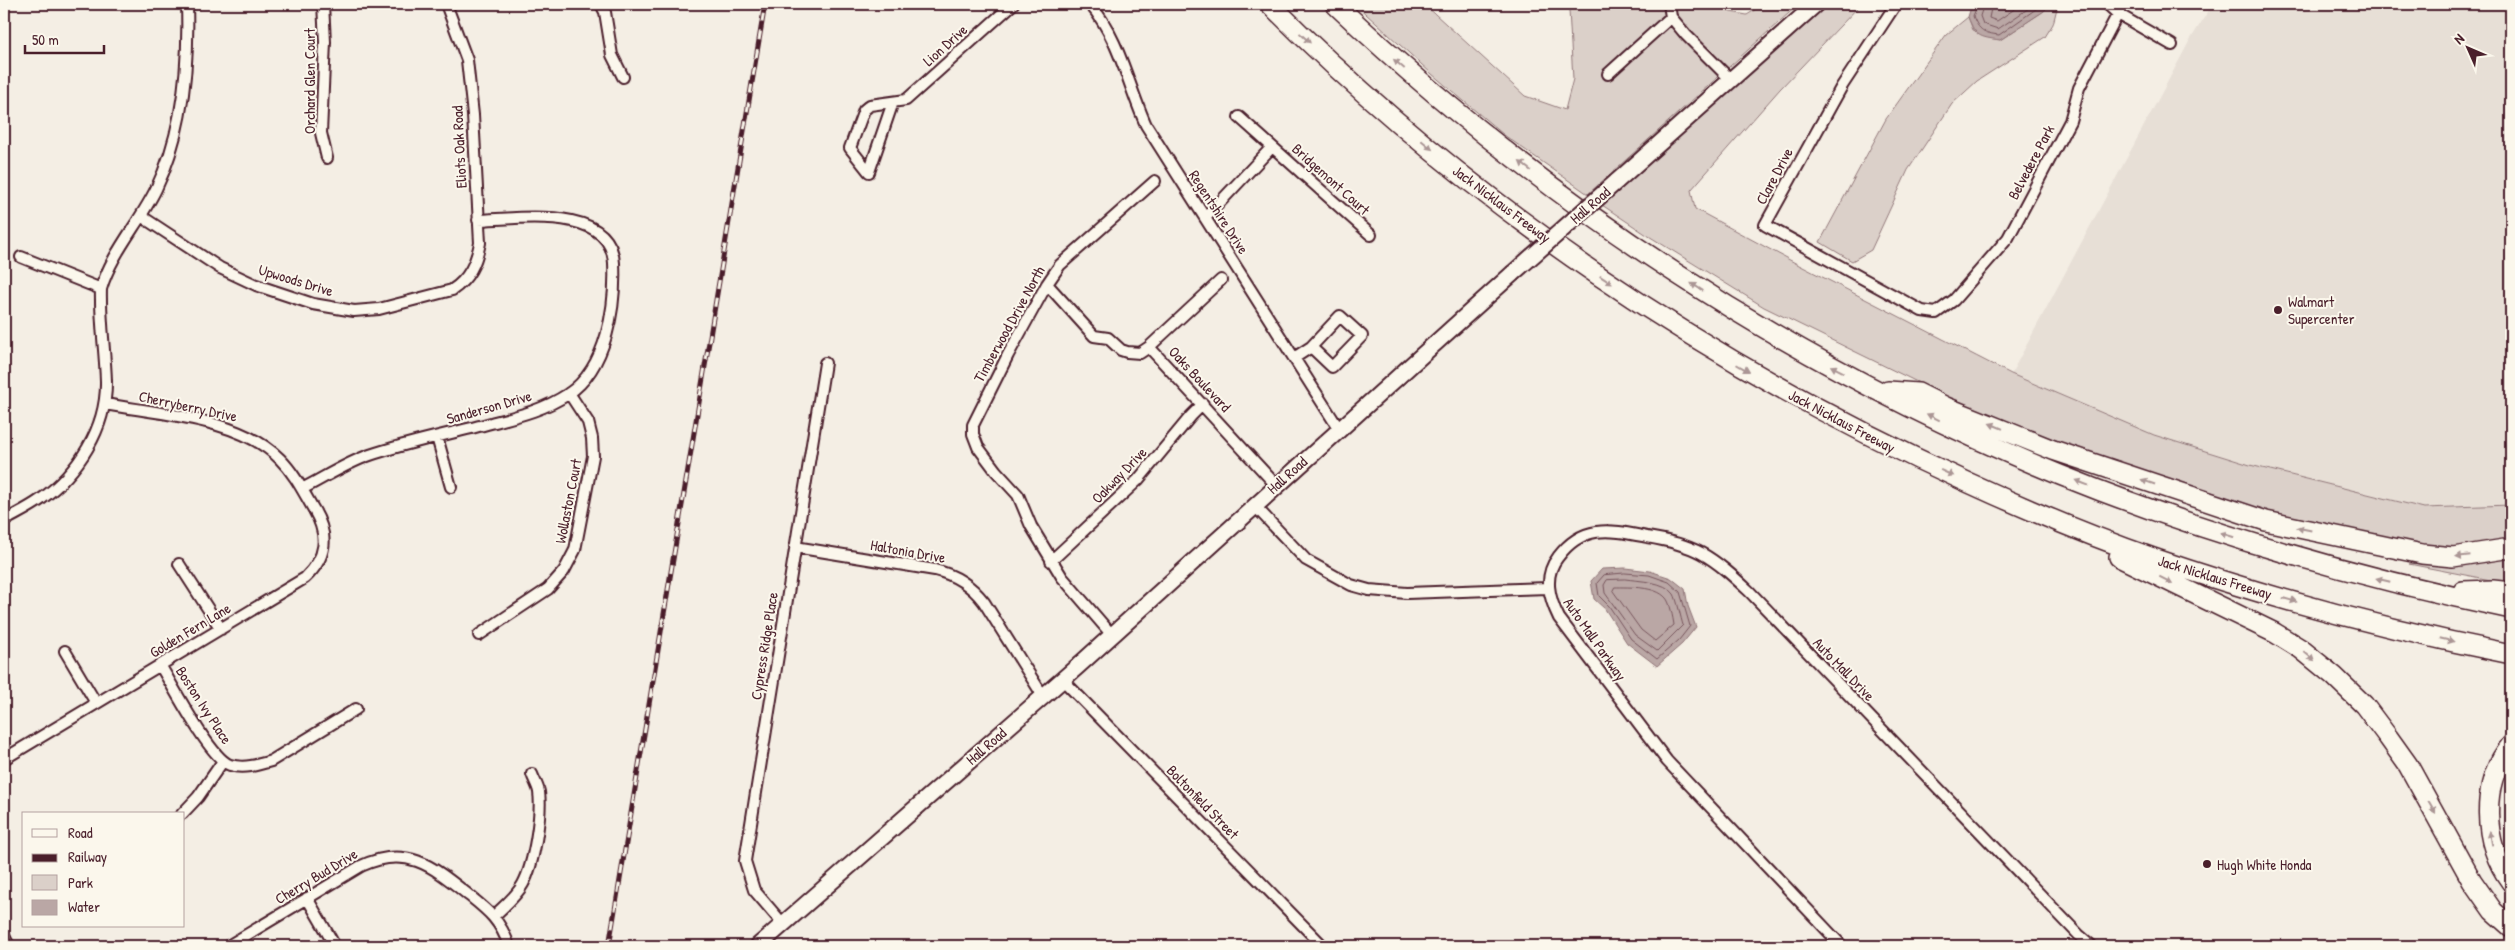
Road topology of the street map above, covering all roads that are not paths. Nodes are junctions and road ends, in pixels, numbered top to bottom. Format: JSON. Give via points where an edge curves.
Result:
{"nodes":[{"id":1,"x":187,"y":4,"type":"edge"},
{"id":2,"x":323,"y":4,"type":"edge"},
{"id":3,"x":446,"y":4,"type":"edge"},
{"id":4,"x":601,"y":4,"type":"edge"},
{"id":5,"x":1013,"y":4,"type":"edge"},
{"id":6,"x":1090,"y":4,"type":"edge"},
{"id":7,"x":1270,"y":4,"type":"edge"},
{"id":8,"x":1334,"y":4,"type":"edge"},
{"id":9,"x":1669,"y":4,"type":"edge"},
{"id":10,"x":1816,"y":4,"type":"edge"},
{"id":11,"x":1896,"y":4,"type":"edge"},
{"id":12,"x":2107,"y":4,"type":"edge"},
{"id":13,"x":2123,"y":4,"type":"edge"},
{"id":14,"x":2118,"y":14,"type":"junction"},
{"id":15,"x":1671,"y":17,"type":"junction"},
{"id":16,"x":2172,"y":45,"type":"dead end"},
{"id":17,"x":1608,"y":74,"type":"dead end"},
{"id":18,"x":623,"y":77,"type":"dead end"},
{"id":19,"x":1731,"y":80,"type":"junction"},
{"id":20,"x":893,"y":102,"type":"junction"},
{"id":21,"x":1239,"y":117,"type":"dead end"},
{"id":22,"x":1272,"y":147,"type":"junction"},
{"id":23,"x":327,"y":158,"type":"dead end"},
{"id":24,"x":1155,"y":181,"type":"dead end"},
{"id":25,"x":141,"y":216,"type":"junction"},
{"id":26,"x":1206,"y":218,"type":"junction"},
{"id":27,"x":478,"y":220,"type":"junction"},
{"id":28,"x":1371,"y":234,"type":"dead end"},
{"id":29,"x":21,"y":257,"type":"dead end"},
{"id":30,"x":1221,"y":280,"type":"dead end"},
{"id":31,"x":1046,"y":284,"type":"junction"},
{"id":32,"x":458,"y":286,"type":"joint"},
{"id":33,"x":102,"y":289,"type":"junction"},
{"id":34,"x":1936,"y":313,"type":"joint"},
{"id":35,"x":1149,"y":347,"type":"junction"},
{"id":36,"x":1311,"y":347,"type":"junction"},
{"id":37,"x":1294,"y":358,"type":"junction"},
{"id":38,"x":825,"y":362,"type":"dead end"},
{"id":39,"x":1881,"y":391,"type":"junction"},
{"id":40,"x":569,"y":393,"type":"junction"},
{"id":41,"x":105,"y":404,"type":"junction"},
{"id":42,"x":1203,"y":404,"type":"junction"},
{"id":43,"x":1339,"y":429,"type":"junction"},
{"id":44,"x":437,"y":437,"type":"junction"},
{"id":45,"x":1276,"y":485,"type":"junction"},
{"id":46,"x":451,"y":487,"type":"dead end"},
{"id":47,"x":302,"y":489,"type":"junction"},
{"id":48,"x":1254,"y":505,"type":"junction"},
{"id":49,"x":2029,"y":510,"type":"junction"},
{"id":50,"x":4,"y":521,"type":"edge"},
{"id":51,"x":795,"y":547,"type":"junction"},
{"id":52,"x":2511,"y":548,"type":"edge"},
{"id":53,"x":1051,"y":561,"type":"junction"},
{"id":54,"x":180,"y":564,"type":"dead end"},
{"id":55,"x":1548,"y":588,"type":"junction"},
{"id":56,"x":2430,"y":592,"type":"junction"},
{"id":57,"x":2511,"y":592,"type":"edge"},
{"id":58,"x":2511,"y":609,"type":"edge"},
{"id":59,"x":221,"y":629,"type":"junction"},
{"id":60,"x":479,"y":635,"type":"dead end"},
{"id":61,"x":1112,"y":635,"type":"junction"},
{"id":62,"x":65,"y":651,"type":"dead end"},
{"id":63,"x":2511,"y":654,"type":"edge"},
{"id":64,"x":160,"y":665,"type":"junction"},
{"id":65,"x":1062,"y":679,"type":"junction"},
{"id":66,"x":1043,"y":696,"type":"junction"},
{"id":67,"x":96,"y":704,"type":"junction"},
{"id":68,"x":356,"y":710,"type":"dead end"},
{"id":69,"x":2511,"y":745,"type":"edge"},
{"id":70,"x":4,"y":759,"type":"edge"},
{"id":71,"x":222,"y":761,"type":"junction"},
{"id":72,"x":532,"y":774,"type":"dead end"},
{"id":73,"x":184,"y":812,"type":"edge"},
{"id":74,"x":2511,"y":882,"type":"edge"},
{"id":75,"x":307,"y":898,"type":"junction"},
{"id":76,"x":494,"y":916,"type":"junction"},
{"id":77,"x":783,"y":924,"type":"junction"},
{"id":78,"x":2511,"y":928,"type":"edge"},
{"id":79,"x":4,"y":936,"type":"edge"},
{"id":80,"x":9,"y":946,"type":"edge"},
{"id":81,"x":228,"y":946,"type":"edge"},
{"id":82,"x":336,"y":946,"type":"edge"},
{"id":83,"x":509,"y":946,"type":"edge"},
{"id":84,"x":758,"y":946,"type":"edge"},
{"id":85,"x":1323,"y":946,"type":"edge"},
{"id":86,"x":1842,"y":946,"type":"edge"},
{"id":87,"x":2092,"y":946,"type":"edge"}],
"edges":[{"from":1,"to":25,"type":"street","via":[[186,74],[177,125],[156,188]]},
{"from":2,"to":23,"type":"street","name":"Orchard Glen Court","via":[[322,133]]},
{"from":3,"to":27,"type":"street","name":"Eliots Oak Road","via":[[467,60]]},
{"from":4,"to":18,"type":"street","via":[[612,55]]},
{"from":5,"to":20,"type":"street","name":"Lion Drive","via":[[906,100]]},
{"from":6,"to":26,"type":"street","name":"Regentshire Drive","via":[[1103,19],[1146,125]]},
{"from":7,"to":49,"type":"highway","name":"Jack Nicklaus Freeway","one_way":true,"via":[[1412,133],[1470,181],[1589,269],[1767,382],[1902,453]]},
{"from":39,"to":8,"type":"highway","one_way":true,"via":[[1744,316],[1596,219],[1424,86]]},
{"from":9,"to":15,"type":"street"},
{"from":10,"to":19,"type":"main road","name":"Hall Road"},
{"from":11,"to":34,"type":"street","name":"Clare Drive","via":[[1842,86],[1765,225],[1922,311]]},
{"from":12,"to":14,"type":"street"},
{"from":13,"to":14,"type":"street","name":"Belvedere Park"},
{"from":14,"to":16,"type":"street"},
{"from":14,"to":34,"type":"street","name":"Belvedere Park","via":[[2079,88],[2070,121],[2008,238],[1954,300]]},
{"from":15,"to":17,"type":"street"},
{"from":15,"to":19,"type":"street"},
{"from":19,"to":43,"type":"main road","name":"Hall Road","bridge":true},
{"from":20,"to":20,"type":"street","name":"Lion Drive","via":[[870,105],[864,110],[850,148],[869,172]]},
{"from":21,"to":22,"type":"street","name":"Bridgemont Court"},
{"from":22,"to":26,"type":"street","name":"Bridgemont Court"},
{"from":22,"to":28,"type":"street","name":"Bridgemont Court"},
{"from":24,"to":31,"type":"street","name":"Timberwood Drive North","via":[[1062,262]]},
{"from":25,"to":32,"type":"street","name":"Upwoods Drive","via":[[220,268],[256,285],[313,304],[354,311],[379,309]]},
{"from":25,"to":33,"type":"street","via":[[106,271]]},
{"from":26,"to":37,"type":"street","name":"Regentshire Drive"},
{"from":27,"to":32,"type":"street","name":"Eliots Oak Road","via":[[480,243],[476,261]]},
{"from":27,"to":40,"type":"street","name":"Sanderson Drive","via":[[558,218],[583,222],[604,238],[610,247],[615,280],[606,334],[594,367]]},
{"from":29,"to":33,"type":"street"},
{"from":30,"to":35,"type":"street"},
{"from":31,"to":35,"type":"street","name":"Oaks Boulevard","via":[[1094,336],[1108,338],[1127,352],[1140,352]]},
{"from":31,"to":53,"type":"street","name":"Timberwood Drive North","via":[[977,414],[973,434],[978,447],[1018,495]]},
{"from":33,"to":41,"type":"street","via":[[100,309]]},
{"from":35,"to":42,"type":"street","name":"Oaks Boulevard"},
{"from":36,"to":36,"type":"street","via":[[1340,316],[1362,336],[1332,367]]},
{"from":36,"to":37,"type":"street"},
{"from":37,"to":43,"type":"street","name":"Regentshire Drive"},
{"from":38,"to":51,"type":"street","name":"Cypress Ridge Place"},
{"from":52,"to":39,"type":"highway","one_way":true,"via":[[2453,557],[2422,554],[2266,521],[2053,450],[1918,393]]},
{"from":56,"to":39,"type":"highway","one_way":true,"via":[[2306,560],[2144,507],[2004,450]]},
{"from":40,"to":44,"type":"street","name":"Sanderson Drive","via":[[536,411]]},
{"from":40,"to":60,"type":"street","name":"Wollaston Court","via":[[588,422],[593,456],[575,550],[564,571],[548,589]]},
{"from":41,"to":47,"type":"street","name":"Cherryberry Drive","via":[[234,430],[252,437],[281,459]]},
{"from":41,"to":50,"type":"street","via":[[85,454],[70,474],[40,500]]},
{"from":42,"to":45,"type":"street","name":"Oaks Boulevard"},
{"from":42,"to":53,"type":"street","name":"Oakway Drive","via":[[1138,480]]},
{"from":43,"to":45,"type":"main road","name":"Hall Road"},
{"from":44,"to":46,"type":"street"},
{"from":44,"to":47,"type":"street","name":"Sanderson Drive","via":[[368,456]]},
{"from":45,"to":48,"type":"main road","name":"Hall Road"},
{"from":47,"to":59,"type":"street","name":"Golden Fern Lane","via":[[321,525],[323,552],[317,567],[305,578]]},
{"from":48,"to":55,"type":"street","name":"Auto Mall Parkway","via":[[1306,560],[1351,585],[1407,593]]},
{"from":48,"to":61,"type":"main road","name":"Hall Road"},
{"from":49,"to":63,"type":"highway","name":"Jack Nicklaus Freeway","one_way":true,"via":[[2149,557],[2209,576],[2340,614]]},
{"from":49,"to":78,"type":"highway","one_way":true,"via":[[2275,633],[2334,676],[2364,705],[2408,765],[2472,881],[2493,911]]},
{"from":51,"to":66,"type":"street","name":"Haltonia Drive","via":[[935,570],[963,581],[984,602]]},
{"from":51,"to":77,"type":"street","name":"Cypress Ridge Place","via":[[745,861],[754,890]]},
{"from":53,"to":61,"type":"street"},
{"from":54,"to":59,"type":"street"},
{"from":55,"to":86,"type":"street","name":"Auto Mall Parkway","via":[[1558,618],[1667,761]]},
{"from":55,"to":87,"type":"street","name":"Auto Mall Drive","via":[[1551,570],[1562,550],[1585,534],[1601,530],[1672,541],[1700,552],[1723,567]]},
{"from":56,"to":57,"type":"highway"},
{"from":56,"to":58,"type":"highway"},
{"from":59,"to":64,"type":"street","name":"Golden Fern Lane"},
{"from":61,"to":65,"type":"main road","name":"Hall Road"},
{"from":62,"to":67,"type":"street"},
{"from":64,"to":67,"type":"street","name":"Golden Fern Lane"},
{"from":64,"to":71,"type":"street","name":"Boston Ivy Place"},
{"from":65,"to":66,"type":"main road","name":"Hall Road"},
{"from":65,"to":85,"type":"street","name":"Boltonfield Street"},
{"from":66,"to":77,"type":"main road","name":"Hall Road"},
{"from":67,"to":70,"type":"street","name":"Golden Fern Lane"},
{"from":68,"to":71,"type":"street","name":"Boston Ivy Place","via":[[271,761],[257,766]]},
{"from":74,"to":69,"type":"highway","one_way":true,"via":[[2493,846],[2488,813],[2492,781]]},
{"from":71,"to":73,"type":"street"},
{"from":72,"to":76,"type":"street","via":[[539,791],[539,810],[530,866],[513,898]]},
{"from":75,"to":76,"type":"street","name":"Cherry Bud Drive","via":[[372,861],[400,857],[438,870]]},
{"from":75,"to":81,"type":"street","name":"Cherry Bud Drive"},
{"from":75,"to":82,"type":"street"},
{"from":76,"to":83,"type":"street","name":"Cherry Bud Drive"},
{"from":77,"to":84,"type":"main road","name":"Hall Road"},
{"from":79,"to":80,"type":"street"}]}
